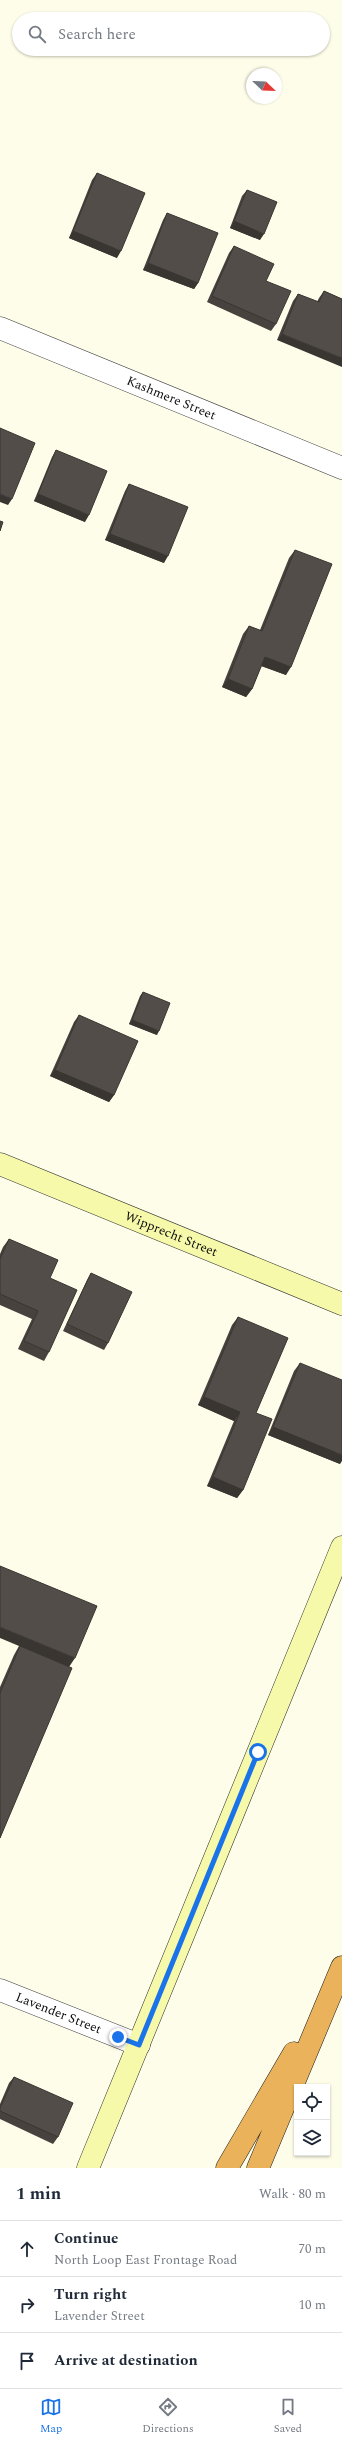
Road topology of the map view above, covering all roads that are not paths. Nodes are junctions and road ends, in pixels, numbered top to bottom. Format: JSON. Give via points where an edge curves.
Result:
{"nodes":[{"id":1,"x":0,"y":328,"type":"edge"},
{"id":2,"x":342,"y":468,"type":"edge"},
{"id":3,"x":0,"y":1164,"type":"edge"},
{"id":4,"x":342,"y":1304,"type":"edge"},
{"id":5,"x":342,"y":1547,"type":"edge"},
{"id":6,"x":338,"y":1975,"type":"edge"},
{"id":7,"x":0,"y":1990,"type":"edge"},
{"id":8,"x":139,"y":2045,"type":"junction"},
{"id":9,"x":88,"y":2168,"type":"edge"},
{"id":10,"x":227,"y":2168,"type":"edge"},
{"id":11,"x":258,"y":2168,"type":"edge"}],
"edges":[{"from":1,"to":2,"type":"street","name":"Kashmere Street"},
{"from":3,"to":4,"type":"main road","name":"Wipprecht Street"},
{"from":5,"to":8,"type":"main road"},
{"from":6,"to":10,"type":"highway"},
{"from":6,"to":11,"type":"highway"},
{"from":7,"to":8,"type":"street","name":"Lavender Street"},
{"from":8,"to":9,"type":"main road"}]}
